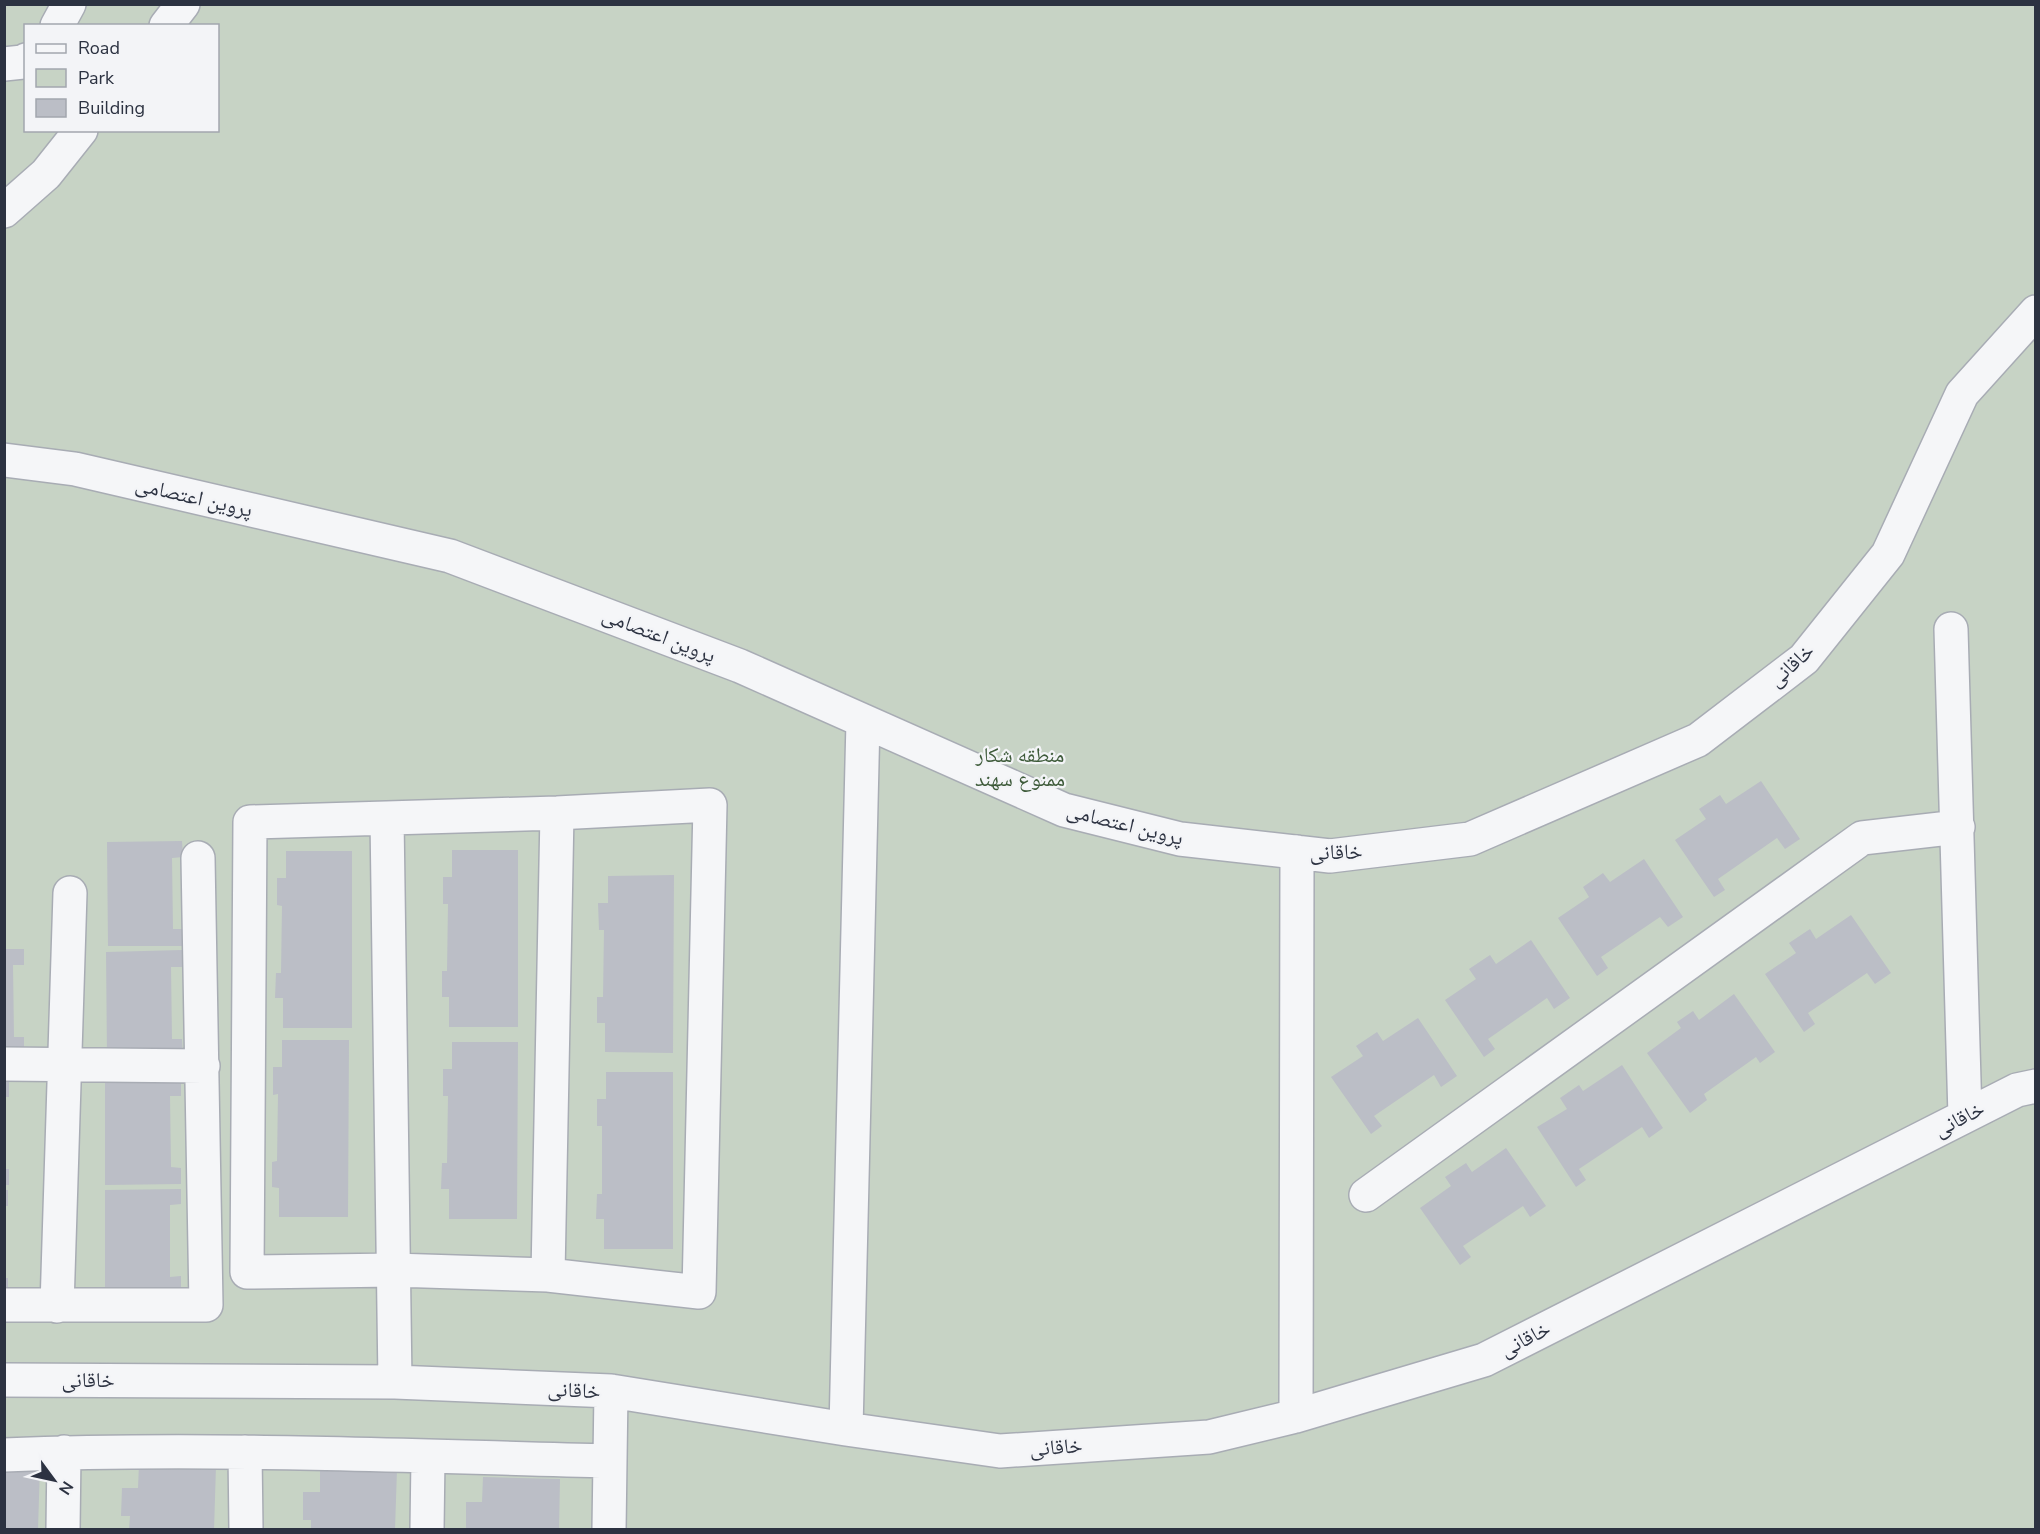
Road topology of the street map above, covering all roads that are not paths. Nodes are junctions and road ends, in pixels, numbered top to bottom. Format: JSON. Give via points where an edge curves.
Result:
{"nodes":[{"id":1,"x":69,"y":4,"type":"edge"},
{"id":2,"x":183,"y":4,"type":"edge"},
{"id":3,"x":58,"y":24,"type":"edge"},
{"id":4,"x":168,"y":24,"type":"edge"},
{"id":5,"x":24,"y":61,"type":"edge"},
{"id":6,"x":4,"y":64,"type":"edge"},
{"id":7,"x":79,"y":132,"type":"edge"},
{"id":8,"x":4,"y":211,"type":"edge"},
{"id":9,"x":2036,"y":312,"type":"edge"},
{"id":10,"x":4,"y":460,"type":"edge"},
{"id":11,"x":1951,"y":629,"type":"dead end"},
{"id":12,"x":863,"y":721,"type":"junction"},
{"id":13,"x":557,"y":813,"type":"junction"},
{"id":14,"x":387,"y":818,"type":"junction"},
{"id":15,"x":1958,"y":827,"type":"junction"},
{"id":16,"x":1297,"y":852,"type":"junction"},
{"id":17,"x":198,"y":858,"type":"dead end"},
{"id":18,"x":70,"y":893,"type":"dead end"},
{"id":19,"x":4,"y":1064,"type":"edge"},
{"id":20,"x":65,"y":1065,"type":"junction"},
{"id":21,"x":203,"y":1066,"type":"junction"},
{"id":22,"x":2036,"y":1086,"type":"edge"},
{"id":23,"x":1965,"y":1116,"type":"junction"},
{"id":24,"x":1366,"y":1195,"type":"dead end"},
{"id":25,"x":394,"y":1270,"type":"junction"},
{"id":26,"x":548,"y":1275,"type":"junction"},
{"id":27,"x":4,"y":1305,"type":"edge"},
{"id":28,"x":57,"y":1306,"type":"junction"},
{"id":29,"x":4,"y":1380,"type":"edge"},
{"id":30,"x":395,"y":1382,"type":"junction"},
{"id":31,"x":611,"y":1391,"type":"junction"},
{"id":32,"x":1296,"y":1416,"type":"junction"},
{"id":33,"x":846,"y":1429,"type":"junction"},
{"id":34,"x":64,"y":1452,"type":"junction"},
{"id":35,"x":245,"y":1452,"type":"junction"},
{"id":36,"x":4,"y":1455,"type":"edge"},
{"id":37,"x":428,"y":1456,"type":"junction"},
{"id":38,"x":610,"y":1461,"type":"junction"},
{"id":39,"x":63,"y":1530,"type":"edge"},
{"id":40,"x":246,"y":1530,"type":"edge"},
{"id":41,"x":427,"y":1530,"type":"edge"},
{"id":42,"x":609,"y":1530,"type":"edge"}],
"edges":[{"from":1,"to":3,"type":"street"},
{"from":2,"to":4,"type":"street"},
{"from":5,"to":6,"type":"street"},
{"from":7,"to":8,"type":"street","via":[[46,174]]},
{"from":9,"to":16,"type":"street","name":"خاقانی","via":[[1962,394],[1888,554],[1804,659],[1698,740],[1470,839],[1330,856]]},
{"from":10,"to":12,"type":"street","name":"پروین اعتصامی","via":[[75,469],[450,556],[740,666]]},
{"from":11,"to":15,"type":"street"},
{"from":12,"to":16,"type":"street","name":"پروین اعتصامی","via":[[1064,810],[1180,839]]},
{"from":12,"to":33,"type":"street"},
{"from":13,"to":14,"type":"street"},
{"from":13,"to":26,"type":"street"},
{"from":13,"to":26,"type":"street","via":[[710,805],[699,1292]]},
{"from":14,"to":25,"type":"street"},
{"from":14,"to":25,"type":"street","via":[[250,822],[248,1272]]},
{"from":15,"to":23,"type":"street"},
{"from":15,"to":24,"type":"street","via":[[1862,838]]},
{"from":16,"to":32,"type":"street"},
{"from":17,"to":21,"type":"street"},
{"from":18,"to":20,"type":"street"},
{"from":19,"to":20,"type":"street"},
{"from":20,"to":21,"type":"street"},
{"from":20,"to":28,"type":"street"},
{"from":21,"to":28,"type":"street","via":[[206,1305]]},
{"from":22,"to":23,"type":"street","name":"خاقانی","via":[[2017,1090]]},
{"from":23,"to":32,"type":"street","name":"خاقانی","via":[[1484,1360]]},
{"from":25,"to":26,"type":"street"},
{"from":25,"to":30,"type":"street"},
{"from":27,"to":28,"type":"street"},
{"from":29,"to":30,"type":"street","name":"خاقانی"},
{"from":30,"to":31,"type":"street","name":"خاقانی"},
{"from":31,"to":33,"type":"street","name":"خاقانی"},
{"from":31,"to":38,"type":"street"},
{"from":32,"to":33,"type":"street","name":"خاقانی","via":[[1209,1437],[1000,1451]]},
{"from":34,"to":35,"type":"street"},
{"from":34,"to":36,"type":"street"},
{"from":34,"to":39,"type":"street"},
{"from":35,"to":37,"type":"street"},
{"from":35,"to":40,"type":"street"},
{"from":37,"to":38,"type":"street"},
{"from":37,"to":41,"type":"street"},
{"from":38,"to":42,"type":"street"}]}
